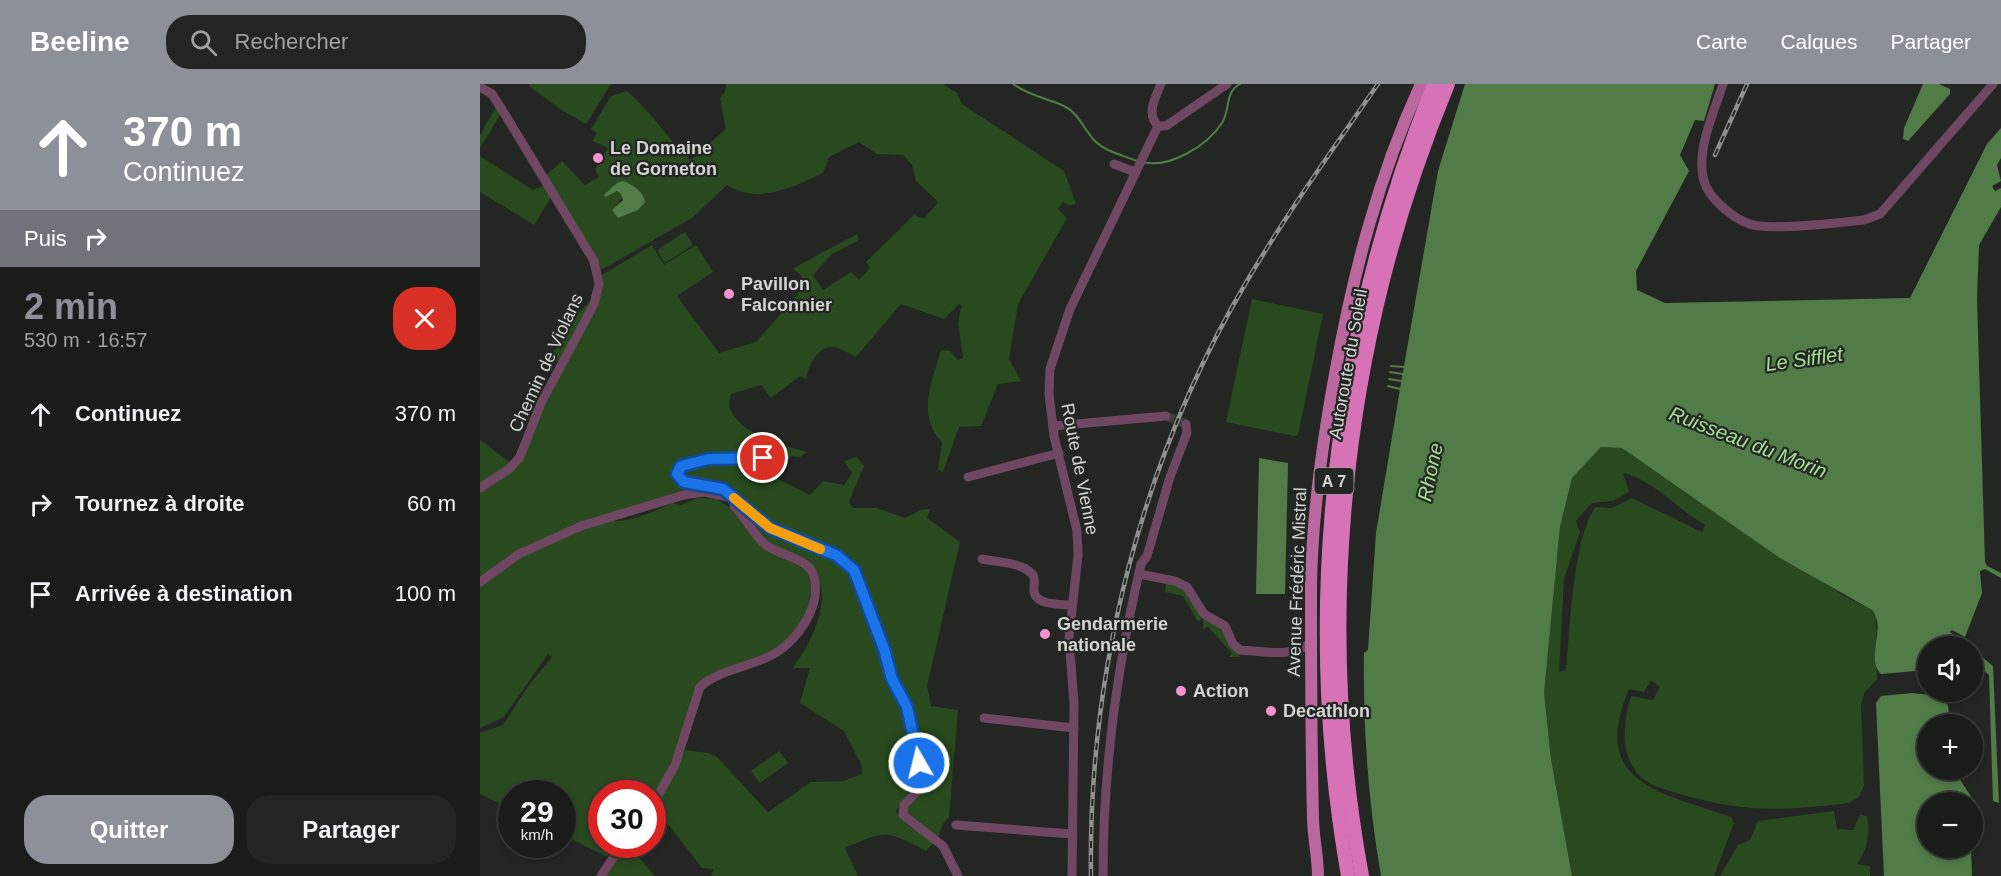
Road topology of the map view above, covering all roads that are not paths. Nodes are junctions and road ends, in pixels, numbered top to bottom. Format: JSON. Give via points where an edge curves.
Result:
{"nodes":[{"id":1,"x":1161,"y":84,"type":"edge"},
{"id":2,"x":1227,"y":84,"type":"edge"},
{"id":3,"x":1412,"y":84,"type":"edge"},
{"id":4,"x":1421,"y":84,"type":"edge"},
{"id":5,"x":1434,"y":84,"type":"edge"},
{"id":6,"x":1448,"y":84,"type":"edge"},
{"id":7,"x":1722,"y":84,"type":"edge"},
{"id":8,"x":1993,"y":84,"type":"edge"},
{"id":9,"x":480,"y":87,"type":"edge"},
{"id":10,"x":1404,"y":123,"type":"junction"},
{"id":11,"x":1158,"y":126,"type":"junction"},
{"id":12,"x":1114,"y":164,"type":"dead end"},
{"id":13,"x":1139,"y":165,"type":"junction"},
{"id":14,"x":1166,"y":416,"type":"tunnel mouth"},
{"id":15,"x":1186,"y":424,"type":"dead end"},
{"id":16,"x":1053,"y":426,"type":"junction"},
{"id":17,"x":1059,"y":453,"type":"junction"},
{"id":18,"x":785,"y":457,"type":"dead end"},
{"id":19,"x":968,"y":477,"type":"dead end"},
{"id":20,"x":480,"y":488,"type":"edge"},
{"id":21,"x":729,"y":496,"type":"junction"},
{"id":22,"x":982,"y":559,"type":"dead end"},
{"id":23,"x":1139,"y":574,"type":"junction"},
{"id":24,"x":480,"y":582,"type":"edge"},
{"id":25,"x":1072,"y":605,"type":"junction"},
{"id":26,"x":1311,"y":641,"type":"junction"},
{"id":27,"x":1293,"y":652,"type":"junction"},
{"id":28,"x":1311,"y":664,"type":"junction"},
{"id":29,"x":984,"y":718,"type":"dead end"},
{"id":30,"x":1074,"y":728,"type":"junction"},
{"id":31,"x":666,"y":781,"type":"edge"},
{"id":32,"x":956,"y":825,"type":"dead end"},
{"id":33,"x":1072,"y":834,"type":"junction"},
{"id":34,"x":613,"y":858,"type":"edge"},
{"id":35,"x":1318,"y":875,"type":"edge"},
{"id":36,"x":602,"y":876,"type":"edge"},
{"id":37,"x":958,"y":876,"type":"edge"},
{"id":38,"x":1072,"y":876,"type":"edge"},
{"id":39,"x":1104,"y":876,"type":"edge"},
{"id":40,"x":1348,"y":876,"type":"edge"},
{"id":41,"x":1362,"y":876,"type":"edge"}],
"edges":[{"from":1,"to":11,"type":"street","via":[[1152,111]]},
{"from":2,"to":11,"type":"street","via":[[1166,126]]},
{"from":3,"to":10,"type":"main road"},
{"from":4,"to":10,"type":"main road"},
{"from":5,"to":40,"type":"highway","name":"Autoroute du Soleil","number":"A 7","via":[[1400,175],[1369,281],[1335,470],[1328,555],[1327,663],[1334,777]]},
{"from":6,"to":41,"type":"highway","name":"Autoroute du Soleil","number":"A 7","via":[[1412,178],[1380,287],[1348,472],[1340,575],[1340,667],[1348,783]]},
{"from":7,"to":8,"type":"street","via":[[1704,147],[1703,179],[1722,206],[1758,226],[1864,220],[1880,214]]},
{"from":9,"to":20,"type":"street","name":"Chemin de Violans","via":[[492,94],[501,108],[599,275],[594,304],[541,403],[520,457]]},
{"from":10,"to":26,"type":"main road","name":"Avenue Frédéric Mistral","via":[[1362,248],[1323,439],[1312,546]]},
{"from":11,"to":13,"type":"street","name":"Route de Vienne"},
{"from":12,"to":13,"type":"street"},
{"from":13,"to":16,"type":"street","name":"Route de Vienne","via":[[1056,346],[1048,393]]},
{"from":14,"to":16,"type":"street"},
{"from":15,"to":23,"type":"street","via":[[1187,433]]},
{"from":16,"to":17,"type":"street","name":"Route de Vienne"},
{"from":17,"to":19,"type":"street"},
{"from":17,"to":25,"type":"street","name":"Route de Vienne","via":[[1077,531]]},
{"from":18,"to":21,"type":"street","via":[[709,459],[678,470],[680,480],[723,489]]},
{"from":21,"to":24,"type":"street","via":[[704,492],[684,495],[581,526],[519,554]]},
{"from":21,"to":31,"type":"street","via":[[728,501],[766,546],[813,573],[814,591],[800,632],[783,648],[700,687],[678,759]]},
{"from":21,"to":37,"type":"street","via":[[770,528],[836,555],[854,570],[914,730],[920,788],[904,805],[903,815],[943,846]]},
{"from":22,"to":25,"type":"street","via":[[1024,568],[1032,574],[1037,598]]},
{"from":23,"to":27,"type":"street","via":[[1187,587],[1204,614],[1225,626],[1236,648]]},
{"from":23,"to":39,"type":"street","via":[[1105,790]]},
{"from":25,"to":30,"type":"street","name":"Route de Vienne","via":[[1069,638]]},
{"from":26,"to":27,"type":"street","via":[[1306,648]]},
{"from":26,"to":28,"type":"main road","name":"Avenue Frédéric Mistral"},
{"from":27,"to":28,"type":"street"},
{"from":28,"to":35,"type":"main road","name":"Avenue Frédéric Mistral","via":[[1313,820]]},
{"from":29,"to":30,"type":"street"},
{"from":30,"to":33,"type":"street","name":"Route de Vienne"},
{"from":32,"to":33,"type":"street"},
{"from":33,"to":38,"type":"street","name":"Route de Vienne"},
{"from":34,"to":36,"type":"street"}]}
